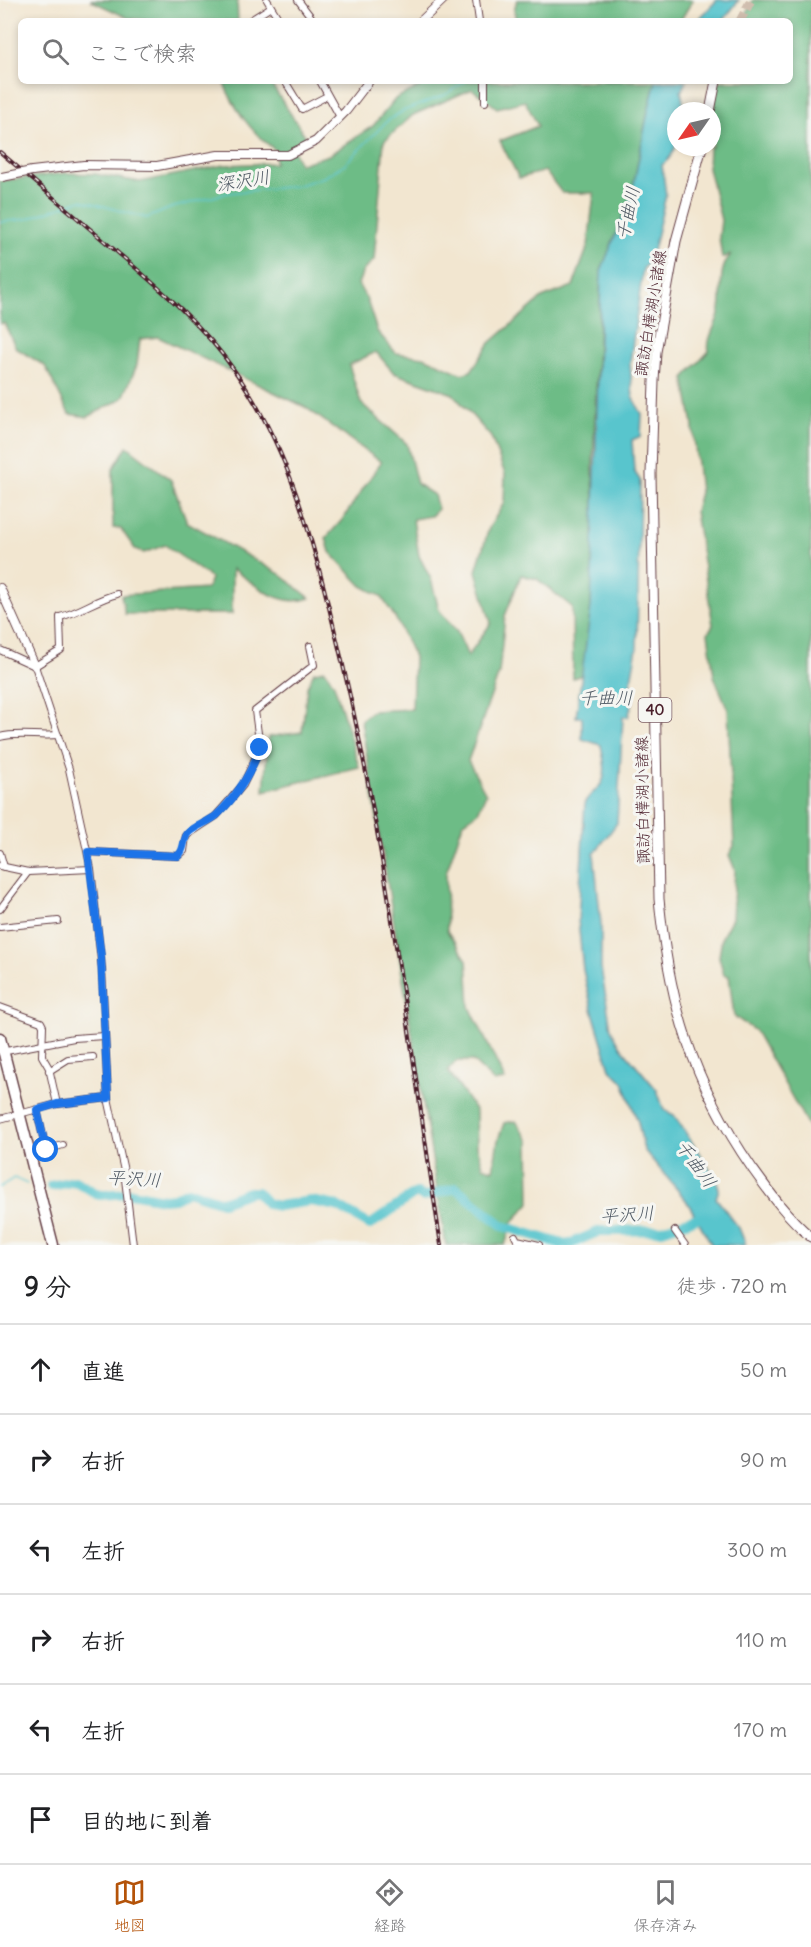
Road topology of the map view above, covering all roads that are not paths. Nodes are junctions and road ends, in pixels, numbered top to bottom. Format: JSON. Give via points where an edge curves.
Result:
{"nodes":[{"id":1,"x":267,"y":0,"type":"edge"},
{"id":2,"x":298,"y":0,"type":"edge"},
{"id":3,"x":443,"y":0,"type":"edge"},
{"id":4,"x":476,"y":0,"type":"edge"},
{"id":5,"x":271,"y":7,"type":"junction"},
{"id":6,"x":254,"y":18,"type":"edge"},
{"id":7,"x":278,"y":18,"type":"edge"},
{"id":8,"x":312,"y":18,"type":"edge"},
{"id":9,"x":424,"y":18,"type":"edge"},
{"id":10,"x":479,"y":18,"type":"edge"},
{"id":11,"x":287,"y":84,"type":"edge"},
{"id":12,"x":321,"y":84,"type":"edge"},
{"id":13,"x":367,"y":84,"type":"edge"},
{"id":14,"x":485,"y":84,"type":"edge"},
{"id":15,"x":715,"y":84,"type":"edge"},
{"id":16,"x":327,"y":96,"type":"junction"},
{"id":17,"x":485,"y":102,"type":"dead end"},
{"id":18,"x":712,"y":102,"type":"edge"},
{"id":19,"x":340,"y":117,"type":"junction"},
{"id":20,"x":700,"y":156,"type":"edge"},
{"id":21,"x":1,"y":177,"type":"edge"},
{"id":22,"x":0,"y":588,"type":"edge"},
{"id":23,"x":117,"y":594,"type":"dead end"},
{"id":24,"x":310,"y":646,"type":"dead end"},
{"id":25,"x":0,"y":650,"type":"edge"},
{"id":26,"x":35,"y":666,"type":"junction"},
{"id":27,"x":58,"y":735,"type":"junction"},
{"id":28,"x":0,"y":737,"type":"edge"},
{"id":29,"x":88,"y":852,"type":"junction"},
{"id":30,"x":0,"y":853,"type":"edge"},
{"id":31,"x":2,"y":867,"type":"edge"},
{"id":32,"x":91,"y":868,"type":"junction"},
{"id":33,"x":28,"y":872,"type":"junction"},
{"id":34,"x":0,"y":909,"type":"edge"},
{"id":35,"x":58,"y":921,"type":"dead end"},
{"id":36,"x":0,"y":927,"type":"edge"},
{"id":37,"x":0,"y":1007,"type":"edge"},
{"id":38,"x":104,"y":1036,"type":"junction"},
{"id":39,"x":0,"y":1038,"type":"edge"},
{"id":40,"x":43,"y":1044,"type":"junction"},
{"id":41,"x":2,"y":1052,"type":"edge"},
{"id":42,"x":93,"y":1057,"type":"dead end"},
{"id":43,"x":49,"y":1071,"type":"junction"},
{"id":44,"x":108,"y":1098,"type":"junction"},
{"id":45,"x":57,"y":1104,"type":"junction"},
{"id":46,"x":37,"y":1110,"type":"junction"},
{"id":47,"x":19,"y":1113,"type":"junction"},
{"id":48,"x":0,"y":1118,"type":"edge"},
{"id":49,"x":63,"y":1145,"type":"dead end"},
{"id":50,"x":675,"y":1231,"type":"dead end"},
{"id":51,"x":514,"y":1236,"type":"dead end"},
{"id":52,"x":811,"y":1237,"type":"edge"},
{"id":53,"x":53,"y":1245,"type":"edge"},
{"id":54,"x":133,"y":1245,"type":"edge"},
{"id":55,"x":539,"y":1245,"type":"edge"},
{"id":56,"x":685,"y":1245,"type":"edge"}],
"edges":[{"from":1,"to":5,"type":"street"},
{"from":2,"to":8,"type":"street"},
{"from":3,"to":9,"type":"street"},
{"from":4,"to":10,"type":"street"},
{"from":5,"to":6,"type":"street"},
{"from":5,"to":7,"type":"street"},
{"from":11,"to":16,"type":"street","via":[[302,109]]},
{"from":12,"to":16,"type":"street"},
{"from":13,"to":19,"type":"street"},
{"from":14,"to":17,"type":"street"},
{"from":15,"to":18,"type":"main road"},
{"from":16,"to":19,"type":"street"},
{"from":19,"to":21,"type":"street","bridge":true,"via":[[316,141],[288,155],[218,155],[157,166],[84,165]]},
{"from":20,"to":52,"type":"main road","name":"諏訪白樺湖小諸線","number":"40","via":[[676,241],[654,381],[651,486],[659,899],[679,1020],[701,1082],[732,1139],[770,1193]]},
{"from":22,"to":26,"type":"street"},
{"from":23,"to":26,"type":"street","via":[[96,599],[60,617],[61,650]]},
{"from":24,"to":29,"type":"street","via":[[314,665],[255,711],[260,748],[243,785],[216,816],[186,836],[184,851],[178,856]]},
{"from":25,"to":26,"type":"street"},
{"from":26,"to":27,"type":"street"},
{"from":27,"to":28,"type":"street"},
{"from":27,"to":29,"type":"street"},
{"from":29,"to":32,"type":"street"},
{"from":30,"to":31,"type":"street"},
{"from":31,"to":33,"type":"street"},
{"from":32,"to":33,"type":"street"},
{"from":32,"to":38,"type":"street","via":[[101,957]]},
{"from":33,"to":34,"type":"street"},
{"from":35,"to":36,"type":"street"},
{"from":37,"to":40,"type":"street","via":[[44,1026]]},
{"from":38,"to":40,"type":"street"},
{"from":38,"to":44,"type":"street"},
{"from":39,"to":41,"type":"highway"},
{"from":40,"to":41,"type":"street"},
{"from":40,"to":43,"type":"street","via":[[42,1056]]},
{"from":41,"to":47,"type":"highway"},
{"from":42,"to":43,"type":"street","via":[[68,1059]]},
{"from":43,"to":45,"type":"street"},
{"from":44,"to":45,"type":"street"},
{"from":44,"to":54,"type":"street","via":[[124,1171]]},
{"from":45,"to":46,"type":"street"},
{"from":46,"to":47,"type":"street"},
{"from":46,"to":49,"type":"street","via":[[46,1150]]},
{"from":47,"to":48,"type":"street"},
{"from":47,"to":53,"type":"highway"},
{"from":50,"to":56,"type":"street"},
{"from":51,"to":55,"type":"street"}]}
